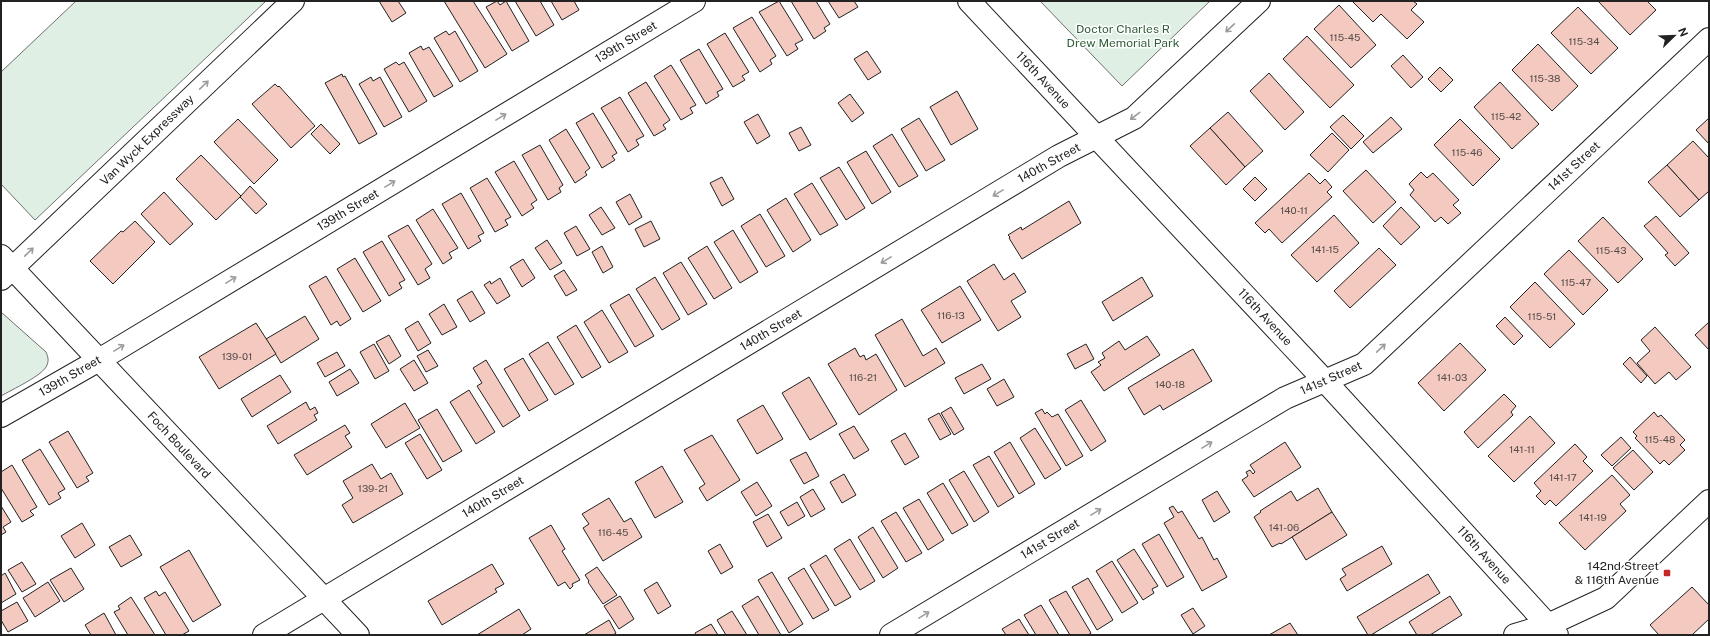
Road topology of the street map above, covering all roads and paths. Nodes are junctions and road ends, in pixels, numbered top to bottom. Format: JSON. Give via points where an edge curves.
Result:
{"nodes":[{"id":1,"x":293,"y":1,"type":"edge"},
{"id":2,"x":694,"y":1,"type":"edge"},
{"id":3,"x":969,"y":1,"type":"edge"},
{"id":4,"x":1259,"y":1,"type":"edge"},
{"id":5,"x":1709,"y":39,"type":"edge"},
{"id":6,"x":1097,"y":137,"type":"junction"},
{"id":7,"x":5,"y":267,"type":"edge"},
{"id":8,"x":99,"y":360,"type":"junction"},
{"id":9,"x":1325,"y":381,"type":"junction"},
{"id":10,"x":1,"y":416,"type":"edge"},
{"id":11,"x":1709,"y":501,"type":"edge"},
{"id":12,"x":325,"y":599,"type":"junction"},
{"id":13,"x":1553,"y":630,"type":"edge"},
{"id":14,"x":264,"y":635,"type":"edge"},
{"id":15,"x":358,"y":635,"type":"edge"},
{"id":16,"x":891,"y":635,"type":"edge"},
{"id":17,"x":1516,"y":635,"type":"edge"}],
"edges":[{"from":7,"to":1,"type":"street","name":"Van Wyck Expressway","one_way":true},
{"from":8,"to":2,"type":"street","name":"139th Street","one_way":true},
{"from":3,"to":6,"type":"street","name":"116th Avenue"},
{"from":4,"to":6,"type":"street","name":"140th Street","one_way":true,"via":[[1134,118]]},
{"from":9,"to":5,"type":"street","name":"141st Street","one_way":true,"via":[[1364,364]]},
{"from":6,"to":9,"type":"street","name":"116th Avenue"},
{"from":6,"to":12,"type":"street","name":"140th Street","one_way":true,"via":[[1059,156]]},
{"from":7,"to":8,"type":"street","name":"Foch Boulevard"},
{"from":8,"to":10,"type":"street","name":"139th Street"},
{"from":8,"to":12,"type":"street","name":"Foch Boulevard"},
{"from":9,"to":13,"type":"street","name":"116th Avenue"},
{"from":16,"to":9,"type":"street","name":"141st Street","one_way":true,"via":[[1285,398]]},
{"from":11,"to":13,"type":"street","via":[[1606,598]]},
{"from":12,"to":14,"type":"street","name":"140th Street"},
{"from":12,"to":15,"type":"street","name":"Foch Boulevard"},
{"from":13,"to":17,"type":"street"}]}
